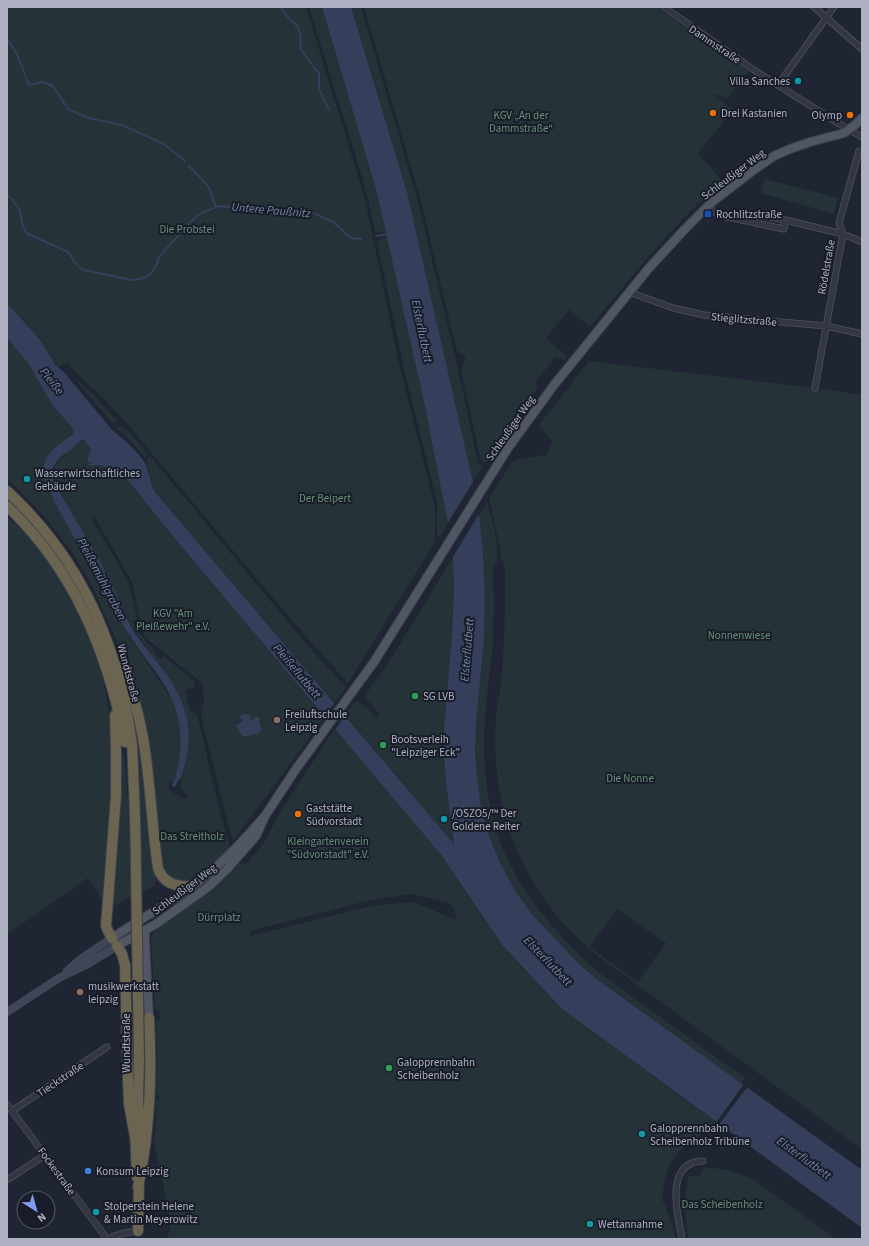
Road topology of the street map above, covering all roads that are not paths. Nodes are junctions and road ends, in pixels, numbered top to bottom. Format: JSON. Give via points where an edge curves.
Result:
{"nodes":[{"id":1,"x":666,"y":7,"type":"edge"},
{"id":2,"x":814,"y":7,"type":"edge"},
{"id":3,"x":834,"y":7,"type":"edge"},
{"id":4,"x":826,"y":18,"type":"junction"},
{"id":5,"x":862,"y":49,"type":"edge"},
{"id":6,"x":778,"y":86,"type":"junction"},
{"id":7,"x":862,"y":118,"type":"edge"},
{"id":8,"x":849,"y":130,"type":"junction"},
{"id":9,"x":862,"y":137,"type":"edge"},
{"id":10,"x":859,"y":151,"type":"dead end"},
{"id":11,"x":708,"y":206,"type":"junction"},
{"id":12,"x":785,"y":220,"type":"junction"},
{"id":13,"x":757,"y":224,"type":"junction"},
{"id":14,"x":843,"y":234,"type":"junction"},
{"id":15,"x":862,"y":242,"type":"edge"},
{"id":16,"x":630,"y":292,"type":"junction"},
{"id":17,"x":826,"y":326,"type":"junction"},
{"id":18,"x":862,"y":334,"type":"edge"},
{"id":19,"x":814,"y":388,"type":"dead end"},
{"id":20,"x":7,"y":491,"type":"edge"},
{"id":21,"x":7,"y":506,"type":"edge"},
{"id":22,"x":106,"y":635,"type":"junction"},
{"id":23,"x":114,"y":689,"type":"junction"},
{"id":24,"x":134,"y":798,"type":"junction"},
{"id":25,"x":265,"y":816,"type":"junction"},
{"id":26,"x":192,"y":886,"type":"junction"},
{"id":27,"x":145,"y":930,"type":"junction"},
{"id":28,"x":114,"y":942,"type":"junction"},
{"id":29,"x":7,"y":1012,"type":"edge"},
{"id":30,"x":149,"y":1018,"type":"joint"},
{"id":31,"x":107,"y":1047,"type":"dead end"},
{"id":32,"x":138,"y":1096,"type":"junction"},
{"id":33,"x":7,"y":1104,"type":"edge"},
{"id":34,"x":12,"y":1111,"type":"junction"},
{"id":35,"x":135,"y":1137,"type":"junction"},
{"id":36,"x":45,"y":1155,"type":"junction"},
{"id":37,"x":703,"y":1162,"type":"dead end"},
{"id":38,"x":7,"y":1180,"type":"edge"},
{"id":39,"x":138,"y":1187,"type":"junction"},
{"id":40,"x":138,"y":1235,"type":"edge"},
{"id":41,"x":107,"y":1239,"type":"edge"},
{"id":42,"x":682,"y":1239,"type":"edge"}],
"edges":[{"from":1,"to":6,"type":"street","name":"Dammstraße","via":[[688,25]]},
{"from":2,"to":4,"type":"street"},
{"from":3,"to":4,"type":"street"},
{"from":4,"to":5,"type":"street"},
{"from":4,"to":6,"type":"street"},
{"from":6,"to":8,"type":"street","name":"Dammstraße"},
{"from":7,"to":8,"type":"main road"},
{"from":8,"to":9,"type":"street","name":"Dammstraße"},
{"from":8,"to":11,"type":"main road","name":"Schleußiger Weg","via":[[774,156]]},
{"from":10,"to":14,"type":"street","name":"Rödelstraße","via":[[839,223]]},
{"from":11,"to":13,"type":"street","via":[[718,215]]},
{"from":11,"to":16,"type":"main road","name":"Schleußiger Weg"},
{"from":12,"to":13,"type":"street","via":[[760,215]]},
{"from":12,"to":13,"type":"street","via":[[784,229]]},
{"from":12,"to":14,"type":"street"},
{"from":14,"to":15,"type":"street"},
{"from":14,"to":17,"type":"street","name":"Rödelstraße"},
{"from":16,"to":17,"type":"street","name":"Stieglitzstraße","via":[[673,308],[704,315]]},
{"from":16,"to":25,"type":"main road","name":"Schleußiger Weg","via":[[524,425],[482,487],[374,662],[319,736]]},
{"from":17,"to":18,"type":"street","name":"Stieglitzstraße"},
{"from":17,"to":19,"type":"street","name":"Rödelstraße"},
{"from":20,"to":22,"type":"highway","name":"Wundtstraße","via":[[52,539],[68,562],[90,599]]},
{"from":21,"to":23,"type":"highway","name":"Wundtstraße","via":[[46,550],[75,594],[97,641]]},
{"from":22,"to":24,"type":"highway","name":"Wundtstraße","via":[[128,717]]},
{"from":22,"to":26,"type":"highway","via":[[125,673],[142,729],[160,874],[168,882]]},
{"from":23,"to":24,"type":"highway","name":"Wundtstraße"},
{"from":23,"to":28,"type":"highway","via":[[116,796],[106,926]]},
{"from":24,"to":32,"type":"highway","name":"Wundtstraße","bridge":true},
{"from":25,"to":26,"type":"main road","name":"Schleußiger Weg","via":[[234,851]]},
{"from":25,"to":27,"type":"main road","name":"Schleußiger Weg","via":[[256,836],[225,872],[184,905]]},
{"from":26,"to":28,"type":"main road","name":"Schleußiger Weg"},
{"from":27,"to":28,"type":"main road","name":"Schleußiger Weg"},
{"from":27,"to":30,"type":"main road"},
{"from":28,"to":29,"type":"main road","via":[[86,965],[59,978]]},
{"from":28,"to":35,"type":"highway","via":[[122,954],[125,965],[128,1092]]},
{"from":30,"to":39,"type":"highway","via":[[149,1102],[144,1159]]},
{"from":31,"to":34,"type":"street","name":"Tieckstraße"},
{"from":32,"to":35,"type":"highway","name":"Wundtstraße"},
{"from":32,"to":39,"type":"highway","name":"Wundtstraße"},
{"from":33,"to":34,"type":"street","name":"Fockestraße"},
{"from":34,"to":36,"type":"street","name":"Fockestraße"},
{"from":35,"to":39,"type":"highway","name":"Wundtstraße"},
{"from":36,"to":38,"type":"street"},
{"from":36,"to":41,"type":"street","name":"Fockestraße"},
{"from":37,"to":42,"type":"street","via":[[687,1166],[679,1178],[675,1193]]},
{"from":39,"to":40,"type":"highway","name":"Wundtstraße"},
{"from":40,"to":41,"type":"street","via":[[129,1232]]}]}
